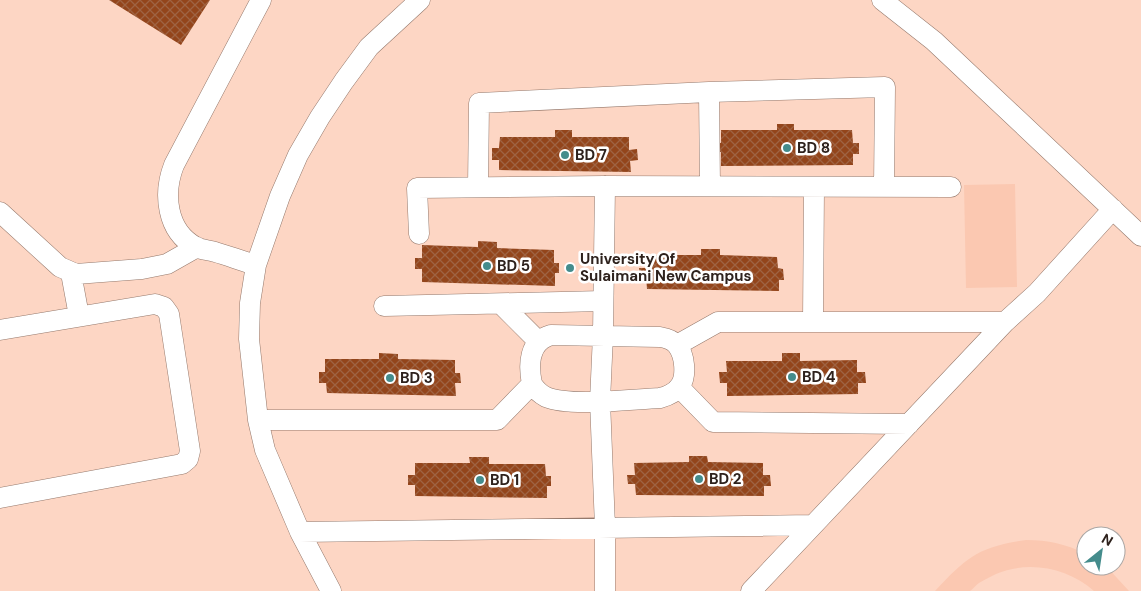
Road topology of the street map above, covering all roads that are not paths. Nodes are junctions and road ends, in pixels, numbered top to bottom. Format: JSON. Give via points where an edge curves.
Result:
{"nodes":[{"id":1,"x":261,"y":0,"type":"edge"},
{"id":2,"x":420,"y":0,"type":"edge"},
{"id":3,"x":882,"y":0,"type":"edge"},
{"id":4,"x":710,"y":92,"type":"junction"},
{"id":5,"x":605,"y":186,"type":"junction"},
{"id":6,"x":710,"y":186,"type":"junction"},
{"id":7,"x":478,"y":187,"type":"junction"},
{"id":8,"x":814,"y":187,"type":"junction"},
{"id":9,"x":884,"y":187,"type":"junction"},
{"id":10,"x":951,"y":187,"type":"dead end"},
{"id":11,"x":1113,"y":210,"type":"junction"},
{"id":12,"x":0,"y":212,"type":"edge"},
{"id":13,"x":419,"y":234,"type":"dead end"},
{"id":14,"x":1141,"y":236,"type":"edge"},
{"id":15,"x":197,"y":247,"type":"junction"},
{"id":16,"x":256,"y":265,"type":"junction"},
{"id":17,"x":71,"y":273,"type":"junction"},
{"id":18,"x":603,"y":301,"type":"junction"},
{"id":19,"x":501,"y":304,"type":"junction"},
{"id":20,"x":384,"y":306,"type":"dead end"},
{"id":21,"x":79,"y":316,"type":"junction"},
{"id":22,"x":814,"y":322,"type":"junction"},
{"id":23,"x":1005,"y":322,"type":"junction"},
{"id":24,"x":0,"y":330,"type":"edge"},
{"id":25,"x":603,"y":335,"type":"junction"},
{"id":26,"x":538,"y":341,"type":"junction"},
{"id":27,"x":677,"y":345,"type":"junction"},
{"id":28,"x":532,"y":384,"type":"junction"},
{"id":29,"x":679,"y":387,"type":"junction"},
{"id":30,"x":600,"y":401,"type":"junction"},
{"id":31,"x":258,"y":420,"type":"junction"},
{"id":32,"x":909,"y":424,"type":"junction"},
{"id":33,"x":0,"y":498,"type":"edge"},
{"id":34,"x":814,"y":525,"type":"junction"},
{"id":35,"x":605,"y":527,"type":"junction"},
{"id":36,"x":300,"y":532,"type":"junction"},
{"id":37,"x":331,"y":591,"type":"edge"},
{"id":38,"x":605,"y":591,"type":"edge"},
{"id":39,"x":751,"y":591,"type":"edge"}],
"edges":[{"from":1,"to":15,"type":"street","via":[[169,180],[170,215],[182,235]]},
{"from":2,"to":16,"type":"street","via":[[369,48],[320,117],[298,155]]},
{"from":3,"to":11,"type":"street","via":[[934,41]]},
{"from":4,"to":6,"type":"street"},
{"from":4,"to":7,"type":"street","via":[[479,103]]},
{"from":4,"to":9,"type":"street","via":[[885,87]]},
{"from":5,"to":6,"type":"street"},
{"from":5,"to":7,"type":"street"},
{"from":5,"to":18,"type":"street"},
{"from":6,"to":8,"type":"street"},
{"from":7,"to":13,"type":"street","via":[[417,188]]},
{"from":8,"to":9,"type":"street"},
{"from":8,"to":22,"type":"street"},
{"from":9,"to":10,"type":"street"},
{"from":11,"to":14,"type":"street"},
{"from":11,"to":23,"type":"street","via":[[1037,294]]},
{"from":12,"to":17,"type":"street","via":[[60,267]]},
{"from":15,"to":16,"type":"street"},
{"from":15,"to":17,"type":"street","via":[[167,264],[81,275]]},
{"from":16,"to":31,"type":"street","via":[[249,339]]},
{"from":17,"to":21,"type":"street"},
{"from":18,"to":19,"type":"street"},
{"from":18,"to":25,"type":"street"},
{"from":19,"to":20,"type":"street"},
{"from":19,"to":26,"type":"street"},
{"from":21,"to":24,"type":"street"},
{"from":21,"to":33,"type":"street","via":[[155,304],[164,306],[172,333],[190,455],[182,464]]},
{"from":22,"to":23,"type":"street"},
{"from":22,"to":27,"type":"street","via":[[718,322]]},
{"from":23,"to":32,"type":"street"},
{"from":25,"to":26,"type":"street","via":[[560,334]]},
{"from":25,"to":27,"type":"street","via":[[660,337]]},
{"from":25,"to":30,"type":"street"},
{"from":26,"to":28,"type":"street","via":[[531,357]]},
{"from":27,"to":29,"type":"street","via":[[683,356]]},
{"from":28,"to":30,"type":"street","via":[[553,399]]},
{"from":28,"to":31,"type":"street","via":[[497,420]]},
{"from":29,"to":30,"type":"street","via":[[672,394],[660,398]]},
{"from":29,"to":32,"type":"street","via":[[713,422]]},
{"from":30,"to":35,"type":"street"},
{"from":31,"to":36,"type":"street","via":[[265,450]]},
{"from":32,"to":34,"type":"street"},
{"from":34,"to":35,"type":"street"},
{"from":34,"to":39,"type":"street"},
{"from":35,"to":36,"type":"street"},
{"from":35,"to":38,"type":"street"},
{"from":36,"to":37,"type":"street"}]}
